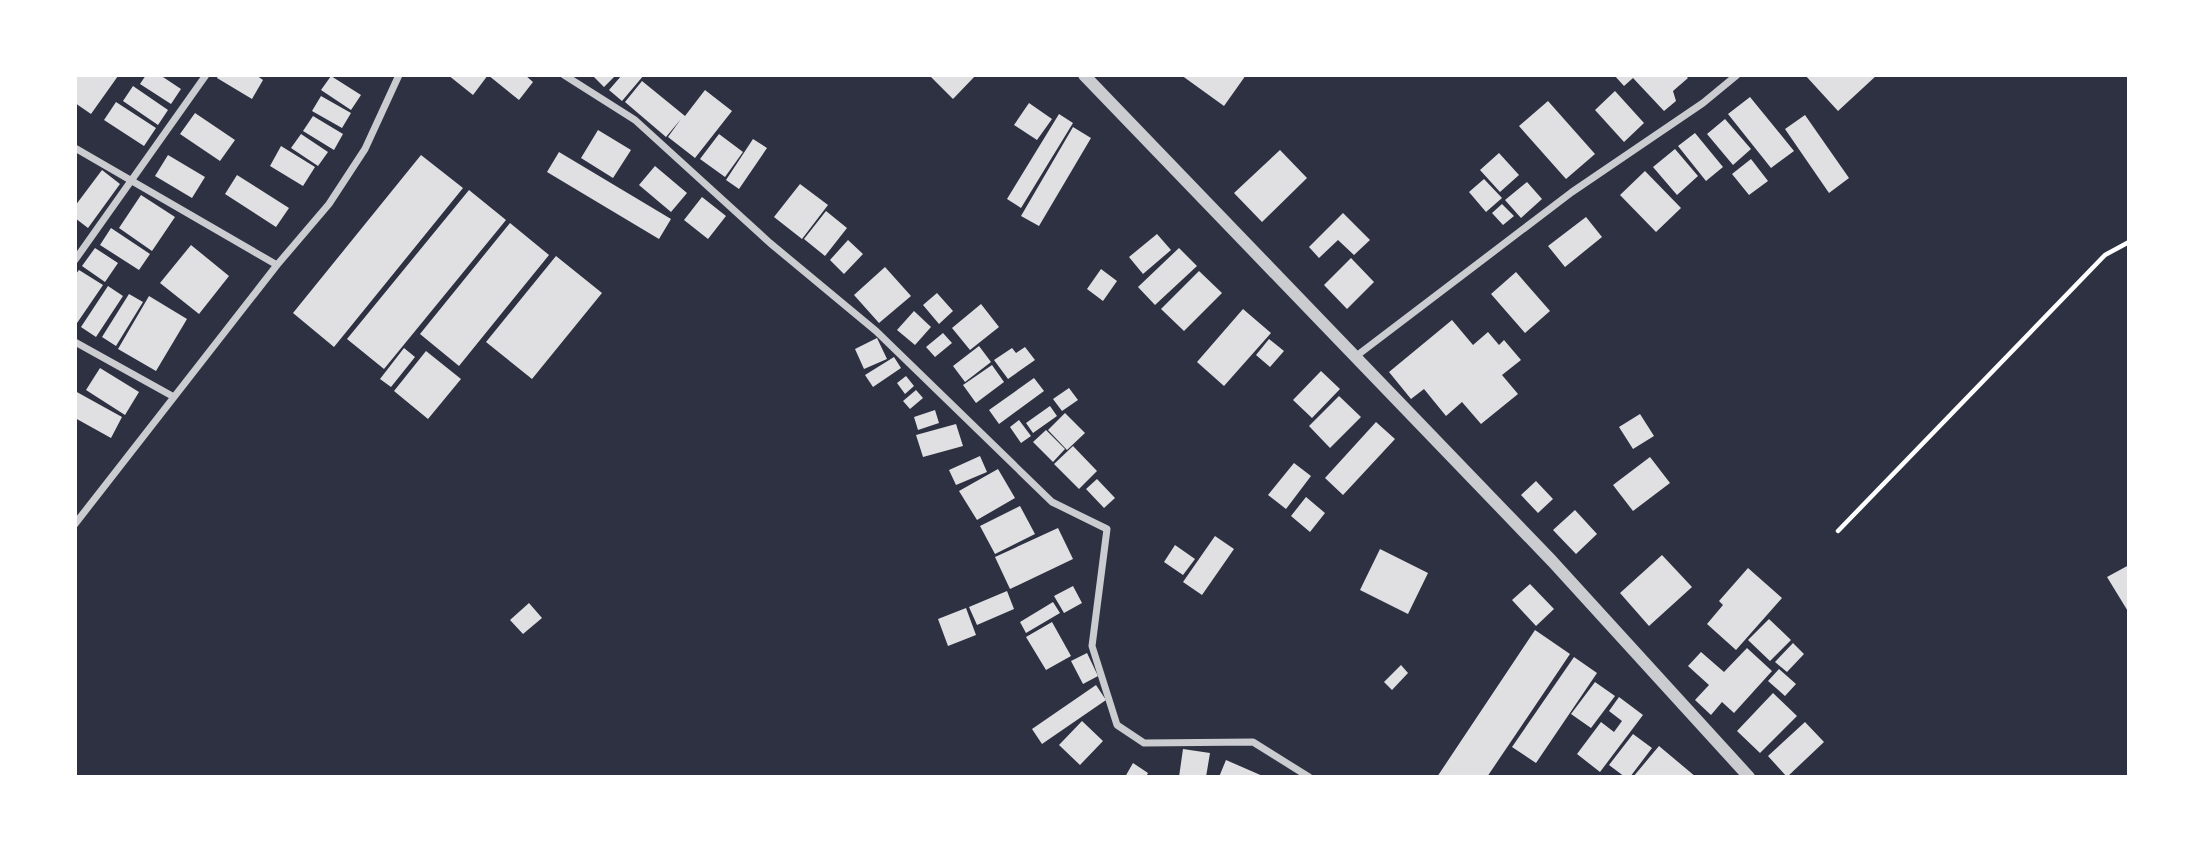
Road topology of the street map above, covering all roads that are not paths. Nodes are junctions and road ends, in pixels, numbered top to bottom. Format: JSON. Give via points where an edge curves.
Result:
{"nodes":[{"id":1,"x":206,"y":75,"type":"edge"},
{"id":2,"x":399,"y":75,"type":"edge"},
{"id":3,"x":564,"y":75,"type":"edge"},
{"id":4,"x":1084,"y":75,"type":"edge"},
{"id":5,"x":1737,"y":75,"type":"edge"},
{"id":6,"x":75,"y":148,"type":"edge"},
{"id":7,"x":134,"y":180,"type":"junction"},
{"id":8,"x":75,"y":260,"type":"edge"},
{"id":9,"x":277,"y":265,"type":"junction"},
{"id":10,"x":75,"y":342,"type":"edge"},
{"id":11,"x":1355,"y":357,"type":"junction"},
{"id":12,"x":174,"y":397,"type":"junction"},
{"id":13,"x":75,"y":524,"type":"edge"},
{"id":14,"x":1309,"y":777,"type":"edge"},
{"id":15,"x":1749,"y":777,"type":"edge"}],
"edges":[{"from":1,"to":7,"type":"street"},
{"from":2,"to":9,"type":"street","via":[[365,149],[329,204]]},
{"from":3,"to":14,"type":"street","via":[[635,120],[770,243],[877,331],[1052,502],[1107,529],[1093,646],[1116,725],[1144,743],[1253,742]]},
{"from":4,"to":11,"type":"street"},
{"from":5,"to":11,"type":"street","via":[[1572,192]]},
{"from":6,"to":7,"type":"street"},
{"from":7,"to":8,"type":"street"},
{"from":7,"to":9,"type":"street"},
{"from":9,"to":12,"type":"street"},
{"from":10,"to":12,"type":"street"},
{"from":11,"to":15,"type":"street","via":[[1552,561]]},
{"from":12,"to":13,"type":"street"}]}
